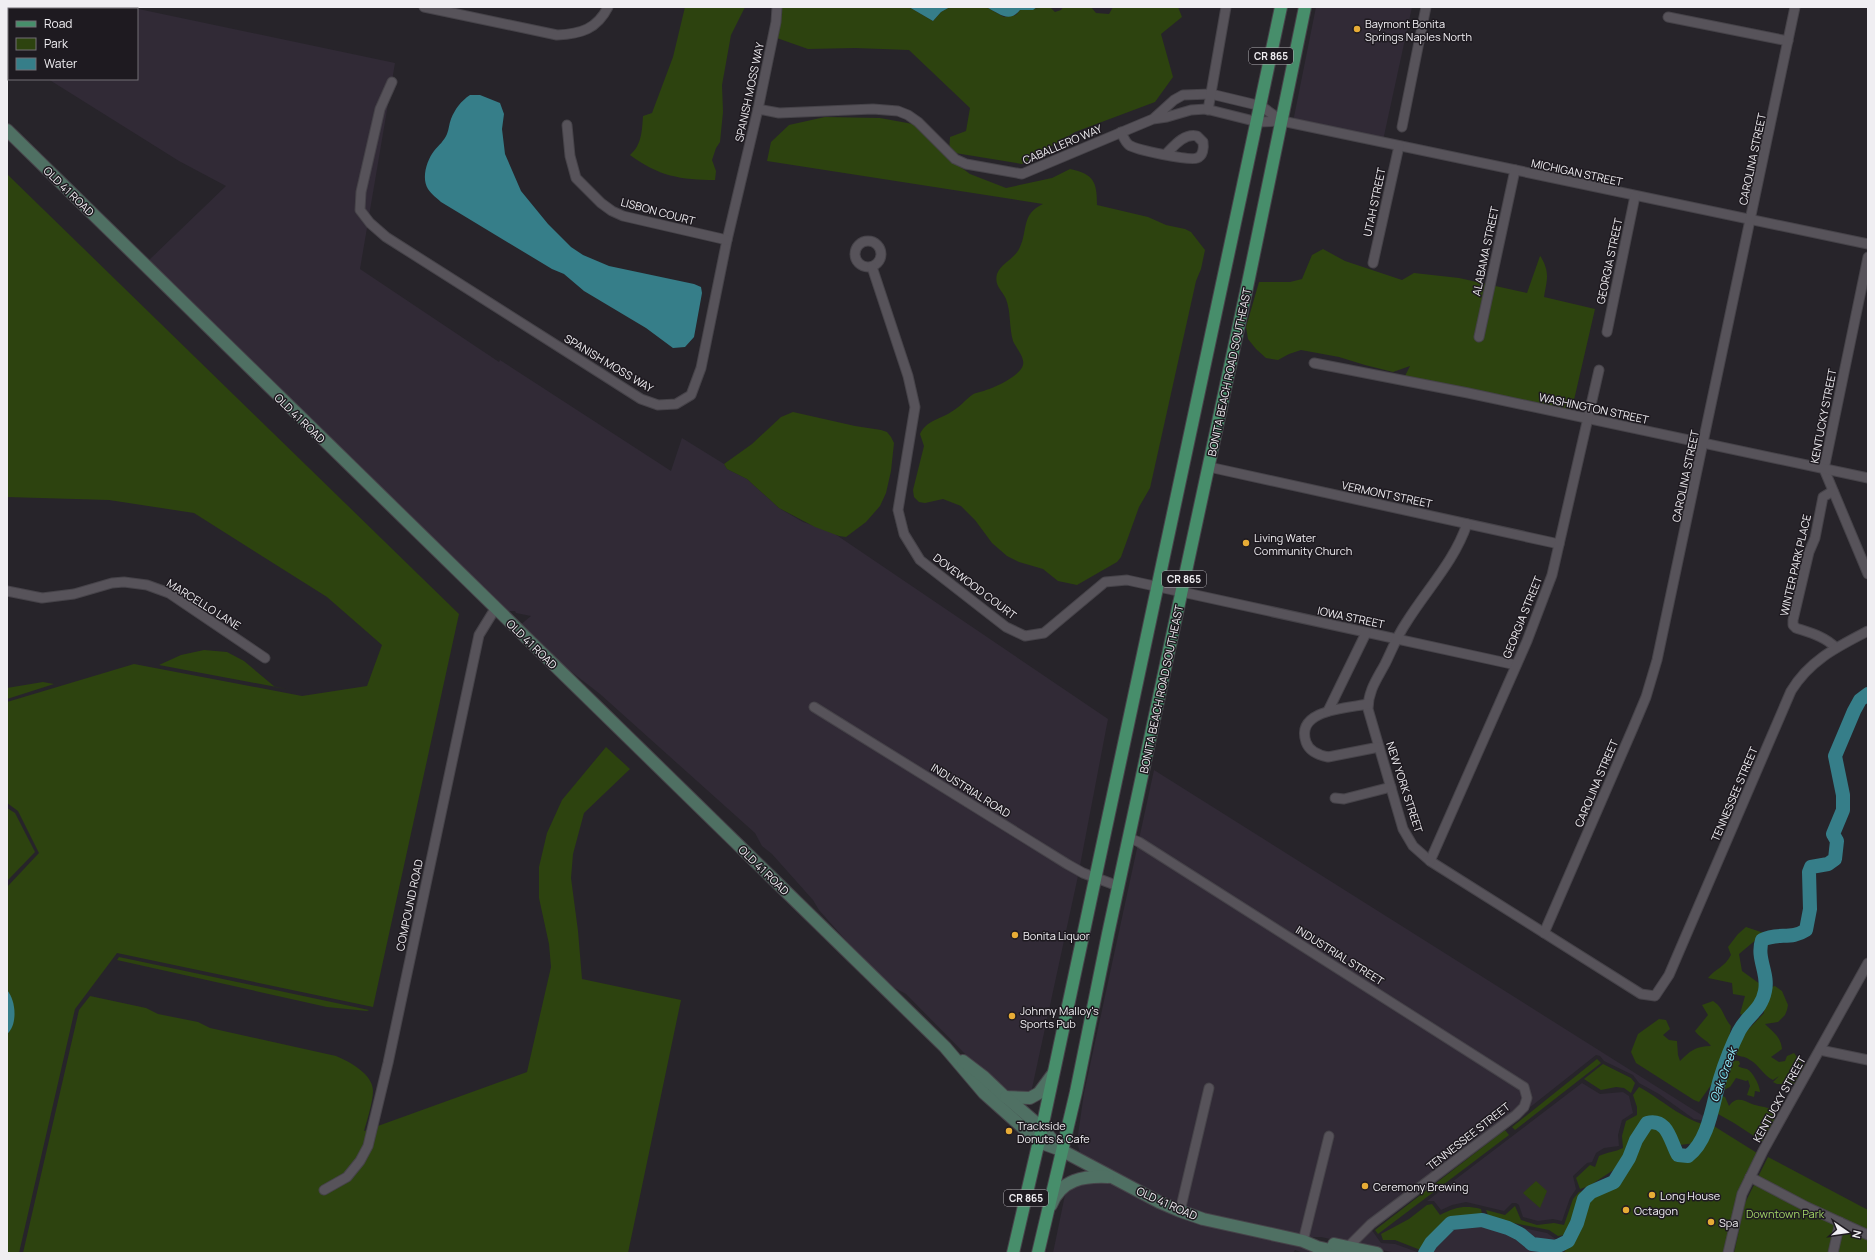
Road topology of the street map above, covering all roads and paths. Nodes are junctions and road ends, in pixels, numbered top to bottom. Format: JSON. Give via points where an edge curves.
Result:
{"nodes":[{"id":1,"x":424,"y":7,"type":"edge"},
{"id":2,"x":608,"y":7,"type":"edge"},
{"id":3,"x":777,"y":7,"type":"edge"},
{"id":4,"x":1226,"y":7,"type":"edge"},
{"id":5,"x":1281,"y":7,"type":"edge"},
{"id":6,"x":1305,"y":7,"type":"edge"},
{"id":7,"x":1426,"y":7,"type":"edge"},
{"id":8,"x":1795,"y":7,"type":"edge"},
{"id":9,"x":1668,"y":17,"type":"dead end"},
{"id":10,"x":1788,"y":41,"type":"junction"},
{"id":11,"x":392,"y":82,"type":"dead end"},
{"id":12,"x":1211,"y":94,"type":"junction"},
{"id":13,"x":1261,"y":106,"type":"junction"},
{"id":14,"x":758,"y":110,"type":"junction"},
{"id":15,"x":1208,"y":110,"type":"junction"},
{"id":16,"x":1154,"y":119,"type":"junction"},
{"id":17,"x":1282,"y":121,"type":"junction"},
{"id":18,"x":1258,"y":122,"type":"junction"},
{"id":19,"x":567,"y":125,"type":"dead end"},
{"id":20,"x":1402,"y":127,"type":"dead end"},
{"id":21,"x":7,"y":130,"type":"edge"},
{"id":22,"x":1121,"y":132,"type":"junction"},
{"id":23,"x":1398,"y":146,"type":"junction"},
{"id":24,"x":1166,"y":154,"type":"dead end"},
{"id":25,"x":1515,"y":170,"type":"junction"},
{"id":26,"x":1635,"y":196,"type":"junction"},
{"id":27,"x":1750,"y":220,"type":"junction"},
{"id":28,"x":727,"y":240,"type":"junction"},
{"id":29,"x":1868,"y":244,"type":"edge"},
{"id":30,"x":1868,"y":257,"type":"edge"},
{"id":31,"x":1373,"y":263,"type":"dead end"},
{"id":32,"x":872,"y":267,"type":"dead end"},
{"id":33,"x":1607,"y":332,"type":"dead end"},
{"id":34,"x":1479,"y":337,"type":"dead end"},
{"id":35,"x":1314,"y":363,"type":"dead end"},
{"id":36,"x":1599,"y":370,"type":"dead end"},
{"id":37,"x":1588,"y":419,"type":"junction"},
{"id":38,"x":1704,"y":443,"type":"junction"},
{"id":39,"x":1208,"y":467,"type":"junction"},
{"id":40,"x":1824,"y":469,"type":"junction"},
{"id":41,"x":1868,"y":478,"type":"edge"},
{"id":42,"x":1833,"y":491,"type":"junction"},
{"id":43,"x":1467,"y":524,"type":"junction"},
{"id":44,"x":1559,"y":544,"type":"junction"},
{"id":45,"x":1868,"y":574,"type":"edge"},
{"id":46,"x":1158,"y":588,"type":"junction"},
{"id":47,"x":7,"y":591,"type":"edge"},
{"id":48,"x":1182,"y":592,"type":"junction"},
{"id":49,"x":495,"y":609,"type":"junction"},
{"id":50,"x":1868,"y":631,"type":"edge"},
{"id":51,"x":1366,"y":632,"type":"junction"},
{"id":52,"x":1396,"y":639,"type":"junction"},
{"id":53,"x":1836,"y":648,"type":"junction"},
{"id":54,"x":265,"y":658,"type":"dead end"},
{"id":55,"x":1516,"y":665,"type":"junction"},
{"id":56,"x":1368,"y":704,"type":"junction"},
{"id":57,"x":814,"y":707,"type":"dead end"},
{"id":58,"x":1328,"y":711,"type":"junction"},
{"id":59,"x":1379,"y":747,"type":"junction"},
{"id":60,"x":1391,"y":787,"type":"junction"},
{"id":61,"x":1335,"y":798,"type":"dead end"},
{"id":62,"x":1129,"y":838,"type":"junction"},
{"id":63,"x":1430,"y":861,"type":"junction"},
{"id":64,"x":1095,"y":878,"type":"junction"},
{"id":65,"x":1118,"y":886,"type":"junction"},
{"id":66,"x":1544,"y":932,"type":"junction"},
{"id":67,"x":1868,"y":963,"type":"edge"},
{"id":68,"x":1655,"y":996,"type":"joint"},
{"id":69,"x":945,"y":1047,"type":"junction"},
{"id":70,"x":1820,"y":1050,"type":"junction"},
{"id":71,"x":1868,"y":1060,"type":"edge"},
{"id":72,"x":1053,"y":1074,"type":"junction"},
{"id":73,"x":1209,"y":1088,"type":"dead end"},
{"id":74,"x":1005,"y":1097,"type":"junction"},
{"id":75,"x":1526,"y":1103,"type":"joint"},
{"id":76,"x":1042,"y":1128,"type":"junction"},
{"id":77,"x":1329,"y":1136,"type":"dead end"},
{"id":78,"x":1039,"y":1142,"type":"junction"},
{"id":79,"x":1061,"y":1150,"type":"junction"},
{"id":80,"x":1750,"y":1177,"type":"junction"},
{"id":81,"x":1113,"y":1178,"type":"junction"},
{"id":82,"x":324,"y":1190,"type":"dead end"},
{"id":83,"x":1180,"y":1211,"type":"junction"},
{"id":84,"x":1045,"y":1219,"type":"junction"},
{"id":85,"x":1840,"y":1222,"type":"junction"},
{"id":86,"x":1868,"y":1235,"type":"edge"},
{"id":87,"x":1303,"y":1241,"type":"junction"},
{"id":88,"x":1346,"y":1250,"type":"edge"},
{"id":89,"x":1013,"y":1253,"type":"edge"},
{"id":90,"x":1038,"y":1253,"type":"edge"},
{"id":91,"x":1377,"y":1253,"type":"edge"},
{"id":92,"x":1728,"y":1253,"type":"edge"},
{"id":93,"x":1833,"y":1253,"type":"edge"}],
"edges":[{"from":1,"to":2,"type":"street","via":[[557,35],[580,33],[602,19]]},
{"from":3,"to":14,"type":"street","name":"SPANISH MOSS WAY"},
{"from":4,"to":12,"type":"street"},
{"from":5,"to":13,"type":"main road","number":"CR 865"},
{"from":6,"to":17,"type":"main road","name":"BONITA BEACH ROAD SOUTHEAST","number":"CR 865"},
{"from":7,"to":20,"type":"street"},
{"from":8,"to":10,"type":"street","name":"CAROLINA STREET"},
{"from":9,"to":10,"type":"street"},
{"from":10,"to":27,"type":"street","name":"CAROLINA STREET"},
{"from":11,"to":28,"type":"street","name":"SPANISH MOSS WAY","via":[[380,108],[361,192],[360,210],[370,223],[386,238],[641,399],[658,405],[676,404],[691,395],[701,368]]},
{"from":12,"to":13,"type":"street","name":"CABALLERO WAY"},
{"from":12,"to":15,"type":"street"},
{"from":12,"to":16,"type":"street","name":"CABALLERO WAY","via":[[1183,95]]},
{"from":13,"to":17,"type":"street","name":"CABALLERO WAY"},
{"from":13,"to":18,"type":"main road","number":"CR 865"},
{"from":14,"to":22,"type":"street","name":"CABALLERO WAY","via":[[779,113],[873,109],[898,111],[918,122],[955,159],[966,164],[1022,174]]},
{"from":14,"to":28,"type":"street","name":"SPANISH MOSS WAY"},
{"from":15,"to":16,"type":"street","name":"CABALLERO WAY","via":[[1191,110]]},
{"from":15,"to":18,"type":"street","name":"CABALLERO WAY"},
{"from":16,"to":22,"type":"street","name":"CABALLERO WAY"},
{"from":17,"to":18,"type":"street","name":"CABALLERO WAY"},
{"from":17,"to":23,"type":"street","name":"MICHIGAN STREET"},
{"from":17,"to":39,"type":"main road","name":"BONITA BEACH ROAD SOUTHEAST","number":"CR 865"},
{"from":18,"to":46,"type":"main road","number":"CR 865"},
{"from":19,"to":28,"type":"street","name":"LISBON COURT","via":[[570,156],[576,178],[612,211],[623,216]]},
{"from":21,"to":49,"type":"street","name":"OLD 41 ROAD"},
{"from":22,"to":24,"type":"street","via":[[1129,145]]},
{"from":23,"to":25,"type":"street","name":"MICHIGAN STREET"},
{"from":23,"to":31,"type":"street","name":"UTAH STREET"},
{"from":25,"to":26,"type":"street","name":"MICHIGAN STREET"},
{"from":25,"to":34,"type":"street","name":"ALABAMA STREET"},
{"from":26,"to":27,"type":"street","name":"MICHIGAN STREET"},
{"from":26,"to":33,"type":"street","name":"GEORGIA STREET"},
{"from":27,"to":29,"type":"street","name":"MICHIGAN STREET"},
{"from":27,"to":38,"type":"street","name":"CAROLINA STREET"},
{"from":30,"to":40,"type":"street","name":"KENTUCKY STREET"},
{"from":32,"to":46,"type":"street","name":"DOVEWOOD COURT","via":[[908,376],[915,407],[898,510],[904,534],[920,560],[1006,627],[1025,636],[1044,633],[1106,582],[1127,580]]},
{"from":35,"to":37,"type":"street","name":"WASHINGTON STREET"},
{"from":36,"to":37,"type":"street","name":"GEORGIA STREET"},
{"from":37,"to":38,"type":"street","name":"WASHINGTON STREET"},
{"from":37,"to":44,"type":"street","name":"GEORGIA STREET"},
{"from":38,"to":40,"type":"street","name":"WASHINGTON STREET"},
{"from":38,"to":66,"type":"street","name":"CAROLINA STREET","via":[[1652,680]]},
{"from":39,"to":43,"type":"street","name":"VERMONT STREET"},
{"from":39,"to":48,"type":"main road","name":"BONITA BEACH ROAD SOUTHEAST","number":"CR 865"},
{"from":40,"to":41,"type":"street","name":"WASHINGTON STREET"},
{"from":40,"to":42,"type":"street","name":"KENTUCKY STREET"},
{"from":42,"to":45,"type":"street","name":"KENTUCKY STREET"},
{"from":42,"to":53,"type":"street","name":"WINTER PARK PLACE","via":[[1823,497],[1793,625],[1823,638]]},
{"from":43,"to":44,"type":"street","name":"VERMONT STREET"},
{"from":43,"to":52,"type":"street","name":"NEW YORK STREET","via":[[1441,574]]},
{"from":44,"to":55,"type":"street","name":"GEORGIA STREET","via":[[1541,607]]},
{"from":46,"to":48,"type":"street","name":"DOVEWOOD COURT"},
{"from":46,"to":64,"type":"main road","number":"CR 865"},
{"from":47,"to":54,"type":"street","name":"MARCELLO LANE","via":[[42,598],[74,594],[112,583],[147,585],[169,593]]},
{"from":48,"to":51,"type":"street","name":"IOWA STREET"},
{"from":48,"to":62,"type":"main road","name":"BONITA BEACH ROAD SOUTHEAST","number":"CR 865"},
{"from":49,"to":69,"type":"street","name":"OLD 41 ROAD"},
{"from":49,"to":82,"type":"street","name":"COMPOUND ROAD","via":[[479,635],[368,1146],[347,1177]]},
{"from":50,"to":53,"type":"street","name":"TENNESSEE STREET"},
{"from":51,"to":52,"type":"street","name":"IOWA STREET"},
{"from":51,"to":58,"type":"street"},
{"from":52,"to":55,"type":"street","name":"IOWA STREET"},
{"from":52,"to":56,"type":"street","name":"NEW YORK STREET","via":[[1371,689]]},
{"from":53,"to":68,"type":"street","name":"TENNESSEE STREET","via":[[1808,667],[1791,691],[1669,976]]},
{"from":55,"to":63,"type":"street","name":"GEORGIA STREET"},
{"from":56,"to":58,"type":"street"},
{"from":56,"to":59,"type":"street","name":"NEW YORK STREET"},
{"from":57,"to":64,"type":"street","name":"INDUSTRIAL ROAD","via":[[1048,853]]},
{"from":58,"to":59,"type":"street","via":[[1313,718],[1305,731],[1305,740],[1316,754],[1328,757]]},
{"from":59,"to":60,"type":"street","name":"NEW YORK STREET"},
{"from":60,"to":61,"type":"street","via":[[1344,799]]},
{"from":60,"to":63,"type":"street","name":"NEW YORK STREET","via":[[1408,838]]},
{"from":62,"to":65,"type":"main road","name":"BONITA BEACH ROAD SOUTHEAST","number":"CR 865"},
{"from":62,"to":75,"type":"street","name":"INDUSTRIAL STREET","via":[[1524,1087],[1528,1098]]},
{"from":63,"to":66,"type":"street","name":"NEW YORK STREET"},
{"from":64,"to":65,"type":"street","name":"INDUSTRIAL ROAD"},
{"from":64,"to":72,"type":"main road","number":"CR 865"},
{"from":65,"to":79,"type":"main road","name":"BONITA BEACH ROAD SOUTHEAST","number":"CR 865","via":[[1092,1021]]},
{"from":66,"to":68,"type":"street","name":"NEW YORK STREET","via":[[1640,994]]},
{"from":67,"to":70,"type":"street","name":"KENTUCKY STREET"},
{"from":69,"to":74,"type":"street","name":"OLD 41 ROAD"},
{"from":69,"to":78,"type":"street","name":"OLD 41 ROAD","via":[[984,1093]]},
{"from":70,"to":71,"type":"street"},
{"from":70,"to":80,"type":"street","name":"KENTUCKY STREET"},
{"from":72,"to":74,"type":"street","via":[[1039,1093],[1030,1098]]},
{"from":72,"to":76,"type":"main road","number":"CR 865"},
{"from":73,"to":83,"type":"street"},
{"from":74,"to":76,"type":"street","name":"OLD 41 ROAD"},
{"from":75,"to":88,"type":"street","name":"TENNESSEE STREET","via":[[1516,1114],[1371,1224]]},
{"from":76,"to":78,"type":"main road","number":"CR 865"},
{"from":76,"to":79,"type":"street","name":"OLD 41 ROAD"},
{"from":77,"to":87,"type":"street"},
{"from":78,"to":79,"type":"street","name":"OLD 41 ROAD"},
{"from":78,"to":89,"type":"main road","number":"CR 865"},
{"from":79,"to":81,"type":"street","name":"OLD 41 ROAD"},
{"from":79,"to":84,"type":"main road","name":"BONITA BEACH ROAD SOUTHEAST","number":"CR 865"},
{"from":80,"to":85,"type":"street"},
{"from":80,"to":92,"type":"street","name":"KENTUCKY STREET","via":[[1742,1194]]},
{"from":81,"to":83,"type":"street","name":"OLD 41 ROAD"},
{"from":81,"to":84,"type":"street","via":[[1092,1176],[1079,1178],[1067,1184],[1054,1197]]},
{"from":83,"to":87,"type":"street","name":"OLD 41 ROAD","via":[[1203,1219]]},
{"from":84,"to":90,"type":"main road","name":"BONITA BEACH ROAD SOUTHEAST","number":"CR 865"},
{"from":85,"to":86,"type":"street"},
{"from":85,"to":93,"type":"street"},
{"from":87,"to":88,"type":"street","name":"OLD 41 ROAD","via":[[1317,1247]]},
{"from":88,"to":91,"type":"street","name":"OLD 41 ROAD"}]}
